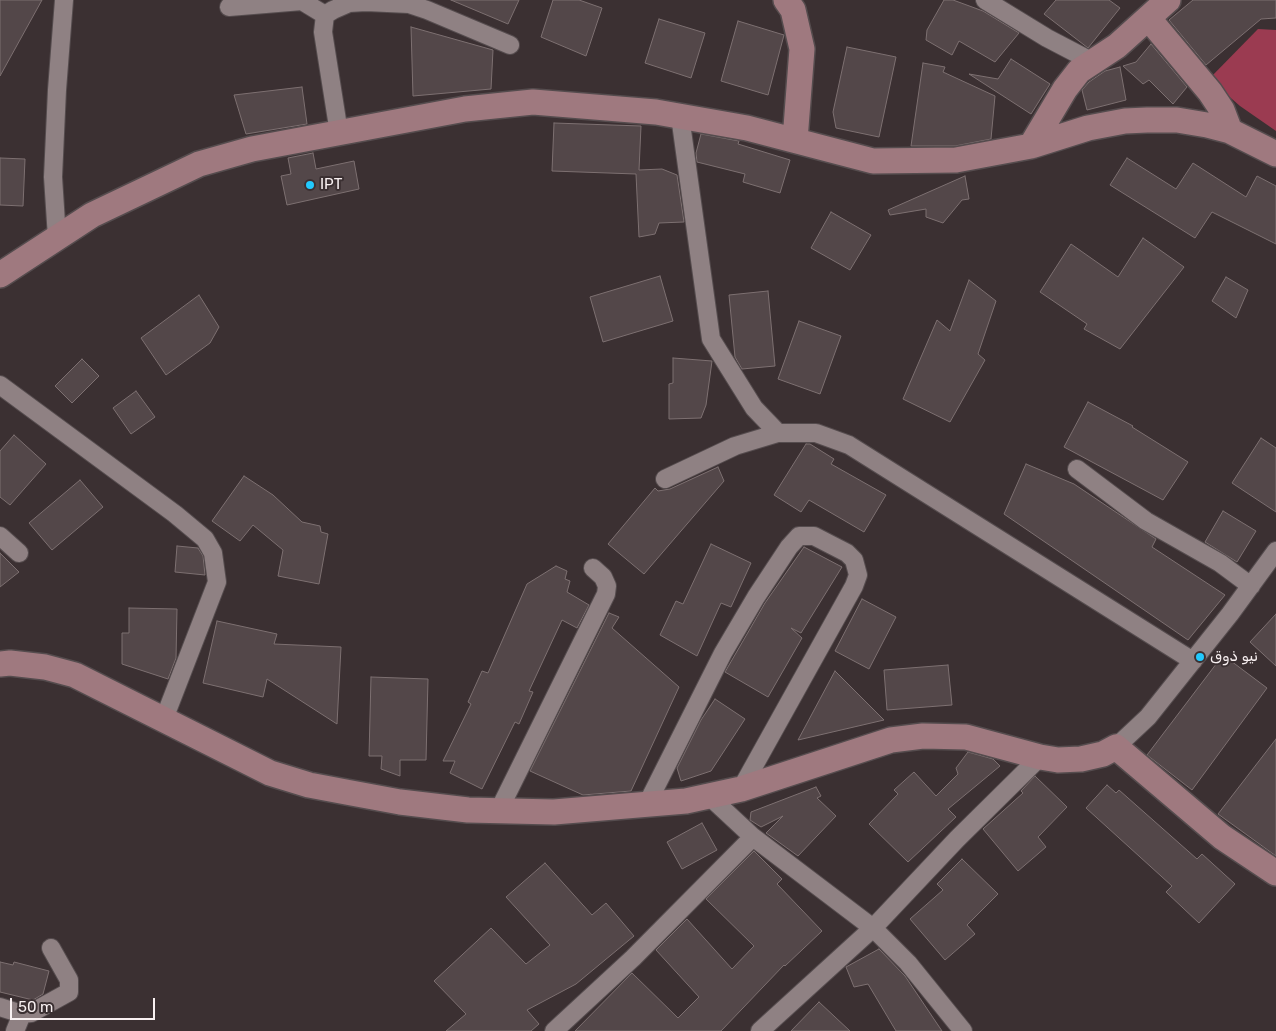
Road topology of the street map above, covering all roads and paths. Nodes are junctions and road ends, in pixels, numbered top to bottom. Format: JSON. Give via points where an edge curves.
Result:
{"nodes":[{"id":1,"x":64,"y":0,"type":"edge"},
{"id":2,"x":786,"y":0,"type":"edge"},
{"id":3,"x":986,"y":0,"type":"edge"},
{"id":4,"x":1168,"y":0,"type":"edge"},
{"id":5,"x":229,"y":7,"type":"dead end"},
{"id":6,"x":325,"y":15,"type":"junction"},
{"id":7,"x":1149,"y":19,"type":"junction"},
{"id":8,"x":510,"y":45,"type":"dead end"},
{"id":9,"x":1093,"y":62,"type":"junction"},
{"id":10,"x":680,"y":116,"type":"junction"},
{"id":11,"x":1230,"y":131,"type":"junction"},
{"id":12,"x":339,"y":133,"type":"junction"},
{"id":13,"x":796,"y":140,"type":"junction"},
{"id":14,"x":1031,"y":146,"type":"junction"},
{"id":15,"x":1276,"y":154,"type":"edge"},
{"id":16,"x":57,"y":238,"type":"junction"},
{"id":17,"x":0,"y":275,"type":"edge"},
{"id":18,"x":0,"y":385,"type":"edge"},
{"id":19,"x":778,"y":433,"type":"junction"},
{"id":20,"x":1077,"y":470,"type":"dead end"},
{"id":21,"x":664,"y":479,"type":"dead end"},
{"id":22,"x":0,"y":536,"type":"edge"},
{"id":23,"x":1276,"y":552,"type":"edge"},
{"id":24,"x":19,"y":553,"type":"dead end"},
{"id":25,"x":593,"y":568,"type":"dead end"},
{"id":26,"x":1251,"y":586,"type":"junction"},
{"id":27,"x":1193,"y":661,"type":"junction"},
{"id":28,"x":0,"y":664,"type":"edge"},
{"id":29,"x":164,"y":719,"type":"junction"},
{"id":30,"x":1116,"y":746,"type":"junction"},
{"id":31,"x":1040,"y":757,"type":"junction"},
{"id":32,"x":741,"y":788,"type":"junction"},
{"id":33,"x":710,"y":797,"type":"junction"},
{"id":34,"x":646,"y":806,"type":"junction"},
{"id":35,"x":498,"y":812,"type":"junction"},
{"id":36,"x":753,"y":837,"type":"junction"},
{"id":37,"x":1276,"y":873,"type":"edge"},
{"id":38,"x":873,"y":928,"type":"junction"},
{"id":39,"x":50,"y":948,"type":"dead end"},
{"id":40,"x":0,"y":1008,"type":"edge"},
{"id":41,"x":22,"y":1014,"type":"junction"},
{"id":42,"x":767,"y":1029,"type":"edge"},
{"id":43,"x":15,"y":1031,"type":"edge"},
{"id":44,"x":554,"y":1031,"type":"edge"},
{"id":45,"x":963,"y":1031,"type":"edge"}],
"edges":[{"from":1,"to":16,"type":"street","via":[[54,177]]},
{"from":2,"to":13,"type":"street","via":[[793,10],[802,49]]},
{"from":3,"to":9,"type":"street"},
{"from":4,"to":7,"type":"street"},
{"from":5,"to":6,"type":"street","via":[[302,1]]},
{"from":6,"to":8,"type":"street","via":[[349,3],[409,4]]},
{"from":6,"to":12,"type":"street","via":[[324,47]]},
{"from":7,"to":9,"type":"street"},
{"from":7,"to":11,"type":"street","via":[[1210,92]]},
{"from":9,"to":14,"type":"street","via":[[1079,71],[1064,89]]},
{"from":10,"to":12,"type":"street","via":[[611,106],[533,102],[465,109]]},
{"from":10,"to":13,"type":"street"},
{"from":10,"to":19,"type":"street","via":[[711,339],[754,408]]},
{"from":11,"to":14,"type":"street","via":[[1186,121],[1125,120]]},
{"from":11,"to":15,"type":"street"},
{"from":12,"to":16,"type":"street","via":[[252,149],[198,164],[101,211]]},
{"from":13,"to":14,"type":"street","via":[[856,158],[891,162],[956,160]]},
{"from":16,"to":17,"type":"street"},
{"from":18,"to":29,"type":"street","via":[[174,514],[205,539],[213,552],[217,582]]},
{"from":19,"to":21,"type":"street","via":[[734,446]]},
{"from":19,"to":27,"type":"street","via":[[816,433],[849,445]]},
{"from":20,"to":26,"type":"street","via":[[1146,521],[1220,563]]},
{"from":22,"to":24,"type":"street"},
{"from":23,"to":26,"type":"street"},
{"from":25,"to":35,"type":"street","via":[[603,577],[606,594]]},
{"from":26,"to":27,"type":"street"},
{"from":27,"to":30,"type":"street","via":[[1148,717]]},
{"from":28,"to":29,"type":"street","via":[[45,667],[75,675]]},
{"from":29,"to":35,"type":"street","via":[[270,773],[309,785],[400,802]]},
{"from":30,"to":31,"type":"street","via":[[1103,754],[1081,759]]},
{"from":30,"to":37,"type":"street","via":[[1222,837]]},
{"from":31,"to":32,"type":"street","via":[[966,737],[924,736],[867,746]]},
{"from":31,"to":38,"type":"street"},
{"from":32,"to":33,"type":"street"},
{"from":32,"to":34,"type":"street","via":[[858,575],[854,560],[814,536],[799,536],[788,547],[756,597],[723,653]]},
{"from":33,"to":34,"type":"street"},
{"from":33,"to":36,"type":"street"},
{"from":34,"to":35,"type":"street"},
{"from":36,"to":38,"type":"street"},
{"from":36,"to":44,"type":"street","via":[[633,958]]},
{"from":38,"to":42,"type":"street"},
{"from":38,"to":45,"type":"street","via":[[908,963]]},
{"from":39,"to":41,"type":"street","via":[[69,980],[69,992],[31,1013]]},
{"from":40,"to":41,"type":"street"},
{"from":41,"to":43,"type":"street"}]}
